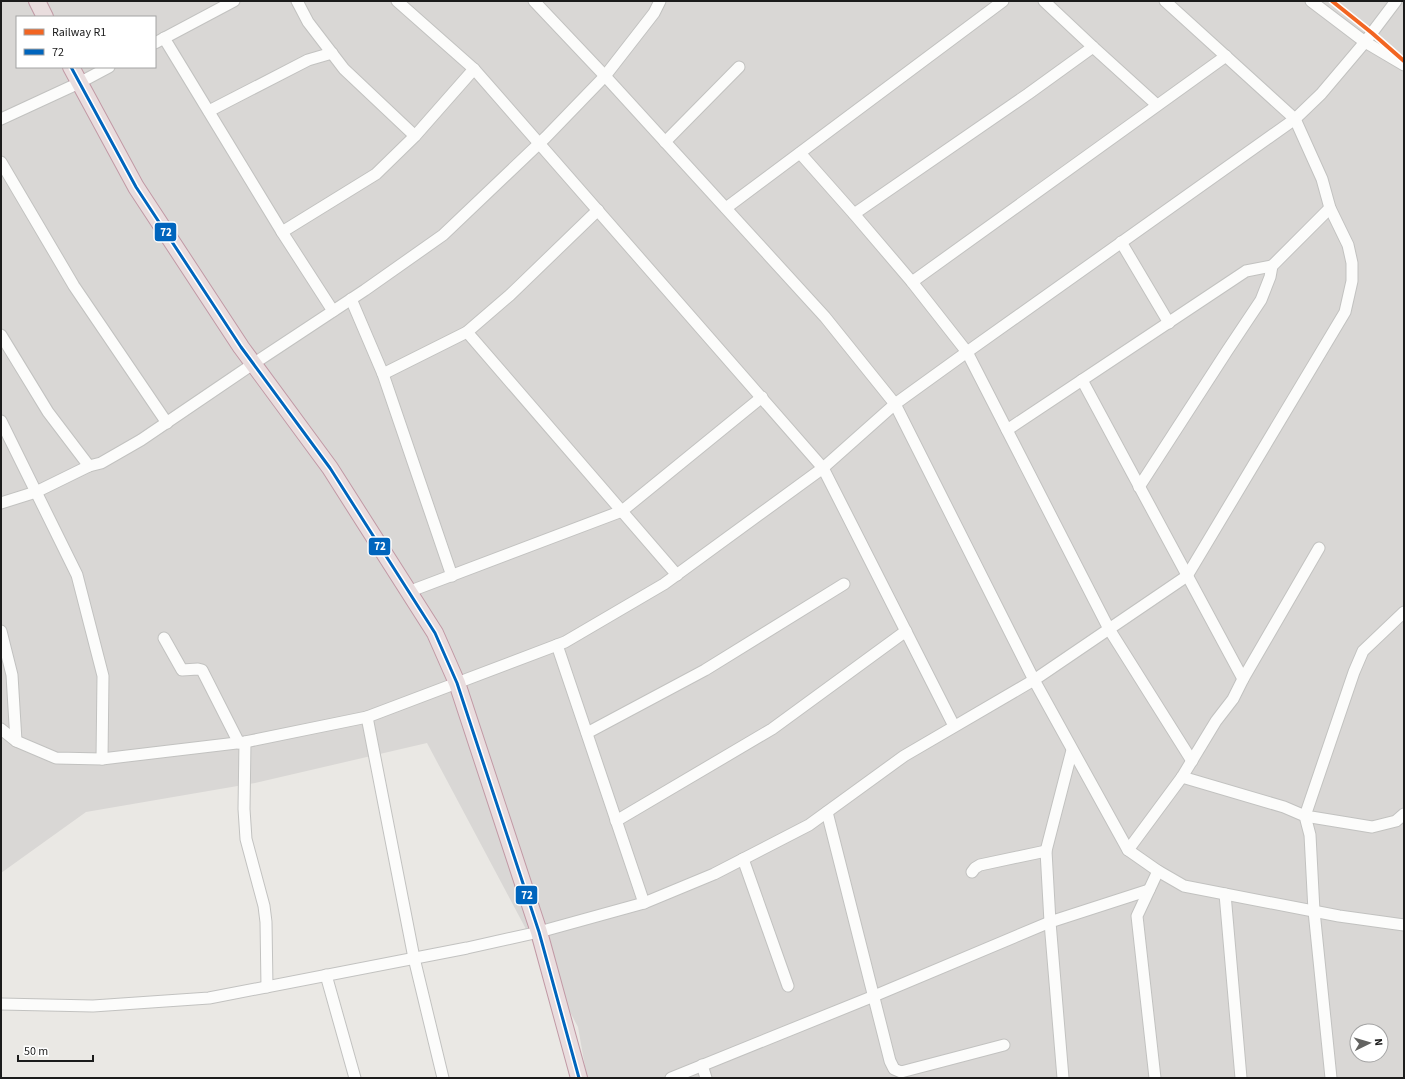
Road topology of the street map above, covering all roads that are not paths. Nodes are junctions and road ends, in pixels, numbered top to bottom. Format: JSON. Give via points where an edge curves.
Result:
{"nodes":[{"id":1,"x":37,"y":1,"type":"edge"},
{"id":2,"x":234,"y":1,"type":"edge"},
{"id":3,"x":297,"y":1,"type":"edge"},
{"id":4,"x":397,"y":1,"type":"edge"},
{"id":5,"x":534,"y":1,"type":"edge"},
{"id":6,"x":660,"y":1,"type":"edge"},
{"id":7,"x":1003,"y":1,"type":"edge"},
{"id":8,"x":1044,"y":1,"type":"edge"},
{"id":9,"x":1165,"y":1,"type":"edge"},
{"id":10,"x":1311,"y":1,"type":"edge"},
{"id":11,"x":1396,"y":1,"type":"edge"},
{"id":12,"x":44,"y":16,"type":"edge"},
{"id":13,"x":160,"y":40,"type":"edge"},
{"id":14,"x":1365,"y":42,"type":"junction"},
{"id":15,"x":1093,"y":47,"type":"junction"},
{"id":16,"x":332,"y":53,"type":"junction"},
{"id":17,"x":1226,"y":56,"type":"junction"},
{"id":18,"x":1404,"y":65,"type":"edge"},
{"id":19,"x":739,"y":67,"type":"dead end"},
{"id":20,"x":72,"y":68,"type":"edge"},
{"id":21,"x":107,"y":68,"type":"edge"},
{"id":22,"x":474,"y":69,"type":"junction"},
{"id":23,"x":605,"y":76,"type":"junction"},
{"id":24,"x":79,"y":83,"type":"junction"},
{"id":25,"x":1157,"y":105,"type":"junction"},
{"id":26,"x":209,"y":111,"type":"junction"},
{"id":27,"x":1,"y":119,"type":"edge"},
{"id":28,"x":1295,"y":119,"type":"junction"},
{"id":29,"x":415,"y":136,"type":"junction"},
{"id":30,"x":666,"y":142,"type":"junction"},
{"id":31,"x":540,"y":143,"type":"junction"},
{"id":32,"x":800,"y":153,"type":"junction"},
{"id":33,"x":1,"y":162,"type":"edge"},
{"id":34,"x":726,"y":208,"type":"junction"},
{"id":35,"x":1330,"y":208,"type":"junction"},
{"id":36,"x":598,"y":210,"type":"junction"},
{"id":37,"x":854,"y":214,"type":"junction"},
{"id":38,"x":282,"y":232,"type":"junction"},
{"id":39,"x":1121,"y":242,"type":"junction"},
{"id":40,"x":1272,"y":266,"type":"junction"},
{"id":41,"x":912,"y":282,"type":"junction"},
{"id":42,"x":351,"y":299,"type":"junction"},
{"id":43,"x":333,"y":311,"type":"junction"},
{"id":44,"x":1169,"y":323,"type":"junction"},
{"id":45,"x":467,"y":332,"type":"junction"},
{"id":46,"x":1,"y":335,"type":"edge"},
{"id":47,"x":967,"y":352,"type":"junction"},
{"id":48,"x":253,"y":364,"type":"junction"},
{"id":49,"x":382,"y":374,"type":"junction"},
{"id":50,"x":1082,"y":380,"type":"junction"},
{"id":51,"x":762,"y":397,"type":"junction"},
{"id":52,"x":895,"y":404,"type":"junction"},
{"id":53,"x":1,"y":421,"type":"edge"},
{"id":54,"x":167,"y":423,"type":"junction"},
{"id":55,"x":1007,"y":430,"type":"junction"},
{"id":56,"x":89,"y":466,"type":"junction"},
{"id":57,"x":823,"y":468,"type":"junction"},
{"id":58,"x":1139,"y":487,"type":"junction"},
{"id":59,"x":36,"y":492,"type":"junction"},
{"id":60,"x":1,"y":503,"type":"edge"},
{"id":61,"x":622,"y":511,"type":"junction"},
{"id":62,"x":1319,"y":548,"type":"dead end"},
{"id":63,"x":677,"y":575,"type":"junction"},
{"id":64,"x":452,"y":576,"type":"junction"},
{"id":65,"x":1187,"y":576,"type":"junction"},
{"id":66,"x":844,"y":584,"type":"dead end"},
{"id":67,"x":408,"y":592,"type":"junction"},
{"id":68,"x":1404,"y":612,"type":"edge"},
{"id":69,"x":1109,"y":629,"type":"junction"},
{"id":70,"x":1,"y":631,"type":"edge"},
{"id":71,"x":906,"y":631,"type":"junction"},
{"id":72,"x":164,"y":638,"type":"dead end"},
{"id":73,"x":557,"y":645,"type":"junction"},
{"id":74,"x":1243,"y":679,"type":"junction"},
{"id":75,"x":1034,"y":680,"type":"junction"},
{"id":76,"x":457,"y":683,"type":"junction"},
{"id":77,"x":367,"y":717,"type":"junction"},
{"id":78,"x":954,"y":726,"type":"junction"},
{"id":79,"x":1,"y":729,"type":"edge"},
{"id":80,"x":587,"y":733,"type":"junction"},
{"id":81,"x":16,"y":741,"type":"junction"},
{"id":82,"x":242,"y":742,"type":"junction"},
{"id":83,"x":1072,"y":750,"type":"junction"},
{"id":84,"x":102,"y":759,"type":"junction"},
{"id":85,"x":1192,"y":761,"type":"junction"},
{"id":86,"x":1182,"y":777,"type":"junction"},
{"id":87,"x":827,"y":812,"type":"junction"},
{"id":88,"x":1404,"y":814,"type":"edge"},
{"id":89,"x":1304,"y":816,"type":"junction"},
{"id":90,"x":616,"y":821,"type":"junction"},
{"id":91,"x":1128,"y":850,"type":"junction"},
{"id":92,"x":1046,"y":851,"type":"junction"},
{"id":93,"x":743,"y":859,"type":"junction"},
{"id":94,"x":1158,"y":871,"type":"junction"},
{"id":95,"x":972,"y":872,"type":"dead end"},
{"id":96,"x":1149,"y":890,"type":"junction"},
{"id":97,"x":1226,"y":894,"type":"junction"},
{"id":98,"x":644,"y":903,"type":"junction"},
{"id":99,"x":1314,"y":911,"type":"junction"},
{"id":100,"x":1050,"y":922,"type":"junction"},
{"id":101,"x":1404,"y":926,"type":"edge"},
{"id":102,"x":539,"y":932,"type":"junction"},
{"id":103,"x":414,"y":958,"type":"junction"},
{"id":104,"x":326,"y":975,"type":"junction"},
{"id":105,"x":788,"y":986,"type":"dead end"},
{"id":106,"x":267,"y":987,"type":"junction"},
{"id":107,"x":874,"y":996,"type":"junction"},
{"id":108,"x":1,"y":1004,"type":"edge"},
{"id":109,"x":1004,"y":1045,"type":"dead end"},
{"id":110,"x":702,"y":1065,"type":"junction"},
{"id":111,"x":355,"y":1078,"type":"edge"},
{"id":112,"x":443,"y":1078,"type":"edge"},
{"id":113,"x":579,"y":1078,"type":"edge"},
{"id":114,"x":671,"y":1078,"type":"edge"},
{"id":115,"x":706,"y":1078,"type":"edge"},
{"id":116,"x":1063,"y":1078,"type":"edge"},
{"id":117,"x":1155,"y":1078,"type":"edge"},
{"id":118,"x":1241,"y":1078,"type":"edge"},
{"id":119,"x":1331,"y":1078,"type":"edge"}],
"edges":[{"from":1,"to":12,"type":"highway"},
{"from":2,"to":13,"type":"street"},
{"from":3,"to":16,"type":"street","via":[[308,22]]},
{"from":4,"to":22,"type":"street"},
{"from":5,"to":23,"type":"street"},
{"from":6,"to":23,"type":"street","via":[[654,13]]},
{"from":7,"to":32,"type":"street"},
{"from":8,"to":15,"type":"street"},
{"from":9,"to":17,"type":"street"},
{"from":10,"to":14,"type":"street"},
{"from":11,"to":14,"type":"street"},
{"from":13,"to":26,"type":"street"},
{"from":14,"to":18,"type":"street"},
{"from":14,"to":28,"type":"street","via":[[1321,94]]},
{"from":15,"to":25,"type":"street"},
{"from":15,"to":37,"type":"street"},
{"from":16,"to":26,"type":"street","via":[[308,60]]},
{"from":16,"to":29,"type":"street","via":[[344,69]]},
{"from":17,"to":25,"type":"street"},
{"from":17,"to":28,"type":"street"},
{"from":19,"to":30,"type":"street"},
{"from":20,"to":24,"type":"highway"},
{"from":21,"to":24,"type":"street"},
{"from":22,"to":29,"type":"street"},
{"from":22,"to":31,"type":"street"},
{"from":23,"to":30,"type":"street"},
{"from":23,"to":31,"type":"street"},
{"from":24,"to":27,"type":"street"},
{"from":24,"to":48,"type":"highway","via":[[136,187]]},
{"from":25,"to":41,"type":"street"},
{"from":26,"to":38,"type":"street"},
{"from":28,"to":35,"type":"street","via":[[1322,179]]},
{"from":28,"to":39,"type":"street"},
{"from":29,"to":38,"type":"street","via":[[376,174]]},
{"from":30,"to":34,"type":"street"},
{"from":31,"to":36,"type":"street"},
{"from":31,"to":42,"type":"street","via":[[443,235]]},
{"from":32,"to":34,"type":"street"},
{"from":32,"to":37,"type":"street"},
{"from":33,"to":54,"type":"street","via":[[74,286]]},
{"from":34,"to":52,"type":"street","via":[[825,317]]},
{"from":35,"to":40,"type":"street"},
{"from":35,"to":65,"type":"street","via":[[1348,246],[1352,263],[1352,281],[1345,312]]},
{"from":36,"to":45,"type":"street","via":[[510,295]]},
{"from":36,"to":51,"type":"street"},
{"from":37,"to":41,"type":"street"},
{"from":38,"to":43,"type":"street"},
{"from":39,"to":44,"type":"street"},
{"from":39,"to":47,"type":"street"},
{"from":40,"to":44,"type":"street","via":[[1246,271]]},
{"from":40,"to":58,"type":"street","via":[[1261,300]]},
{"from":41,"to":47,"type":"street"},
{"from":42,"to":43,"type":"street"},
{"from":42,"to":49,"type":"street"},
{"from":43,"to":48,"type":"street"},
{"from":44,"to":50,"type":"street"},
{"from":45,"to":49,"type":"street"},
{"from":45,"to":61,"type":"street"},
{"from":46,"to":56,"type":"street","via":[[48,412]]},
{"from":47,"to":52,"type":"street"},
{"from":47,"to":55,"type":"street"},
{"from":48,"to":54,"type":"street"},
{"from":48,"to":67,"type":"highway","via":[[330,468]]},
{"from":49,"to":64,"type":"street"},
{"from":50,"to":55,"type":"street"},
{"from":50,"to":58,"type":"street"},
{"from":51,"to":57,"type":"street"},
{"from":51,"to":61,"type":"street"},
{"from":52,"to":57,"type":"street"},
{"from":52,"to":75,"type":"street"},
{"from":53,"to":59,"type":"street"},
{"from":54,"to":56,"type":"street","via":[[101,463]]},
{"from":55,"to":69,"type":"street"},
{"from":56,"to":59,"type":"street"},
{"from":57,"to":63,"type":"street"},
{"from":57,"to":71,"type":"street"},
{"from":58,"to":65,"type":"street"},
{"from":59,"to":60,"type":"street"},
{"from":59,"to":84,"type":"street","via":[[77,575],[103,676]]},
{"from":61,"to":63,"type":"street"},
{"from":61,"to":64,"type":"street"},
{"from":62,"to":74,"type":"street"},
{"from":63,"to":73,"type":"street"},
{"from":64,"to":67,"type":"street"},
{"from":65,"to":69,"type":"street"},
{"from":65,"to":74,"type":"street"},
{"from":66,"to":80,"type":"street","via":[[705,670]]},
{"from":67,"to":76,"type":"highway","via":[[435,633]]},
{"from":68,"to":89,"type":"street","via":[[1363,651]]},
{"from":69,"to":75,"type":"street"},
{"from":69,"to":85,"type":"street"},
{"from":70,"to":81,"type":"street","via":[[12,675]]},
{"from":71,"to":78,"type":"street"},
{"from":71,"to":90,"type":"street","via":[[772,729]]},
{"from":72,"to":82,"type":"street","via":[[182,670],[202,670]]},
{"from":73,"to":76,"type":"street"},
{"from":73,"to":80,"type":"street"},
{"from":74,"to":85,"type":"street","via":[[1233,699],[1216,720]]},
{"from":75,"to":78,"type":"street"},
{"from":75,"to":83,"type":"street"},
{"from":76,"to":77,"type":"street"},
{"from":76,"to":102,"type":"highway"},
{"from":77,"to":82,"type":"street"},
{"from":77,"to":103,"type":"street"},
{"from":78,"to":87,"type":"street","via":[[904,756]]},
{"from":79,"to":81,"type":"street"},
{"from":80,"to":90,"type":"street"},
{"from":81,"to":84,"type":"street","via":[[56,758]]},
{"from":82,"to":84,"type":"street"},
{"from":82,"to":106,"type":"street","via":[[246,839],[264,906]]},
{"from":83,"to":91,"type":"street"},
{"from":83,"to":92,"type":"street"},
{"from":85,"to":86,"type":"street"},
{"from":86,"to":89,"type":"street","via":[[1284,807]]},
{"from":86,"to":91,"type":"street"},
{"from":87,"to":93,"type":"street","via":[[809,825]]},
{"from":87,"to":107,"type":"street"},
{"from":88,"to":89,"type":"street","via":[[1396,821],[1372,827]]},
{"from":89,"to":99,"type":"street","via":[[1310,835]]},
{"from":90,"to":98,"type":"street"},
{"from":91,"to":94,"type":"street"},
{"from":92,"to":95,"type":"street","via":[[980,865]]},
{"from":92,"to":100,"type":"street"},
{"from":93,"to":98,"type":"street"},
{"from":93,"to":105,"type":"street"},
{"from":94,"to":96,"type":"street"},
{"from":94,"to":97,"type":"street","via":[[1184,886]]},
{"from":96,"to":100,"type":"street"},
{"from":96,"to":117,"type":"street","via":[[1137,916]]},
{"from":97,"to":99,"type":"street"},
{"from":97,"to":118,"type":"street"},
{"from":98,"to":102,"type":"street"},
{"from":99,"to":101,"type":"street"},
{"from":99,"to":119,"type":"street"},
{"from":100,"to":107,"type":"street"},
{"from":100,"to":116,"type":"street"},
{"from":102,"to":103,"type":"street"},
{"from":102,"to":113,"type":"highway"},
{"from":103,"to":104,"type":"street"},
{"from":103,"to":112,"type":"street"},
{"from":104,"to":106,"type":"street"},
{"from":104,"to":111,"type":"street"},
{"from":106,"to":108,"type":"street","via":[[209,998],[93,1006]]},
{"from":107,"to":109,"type":"street","via":[[890,1061],[894,1069],[901,1072]]},
{"from":107,"to":110,"type":"street"},
{"from":110,"to":114,"type":"street"},
{"from":110,"to":115,"type":"street"}]}
